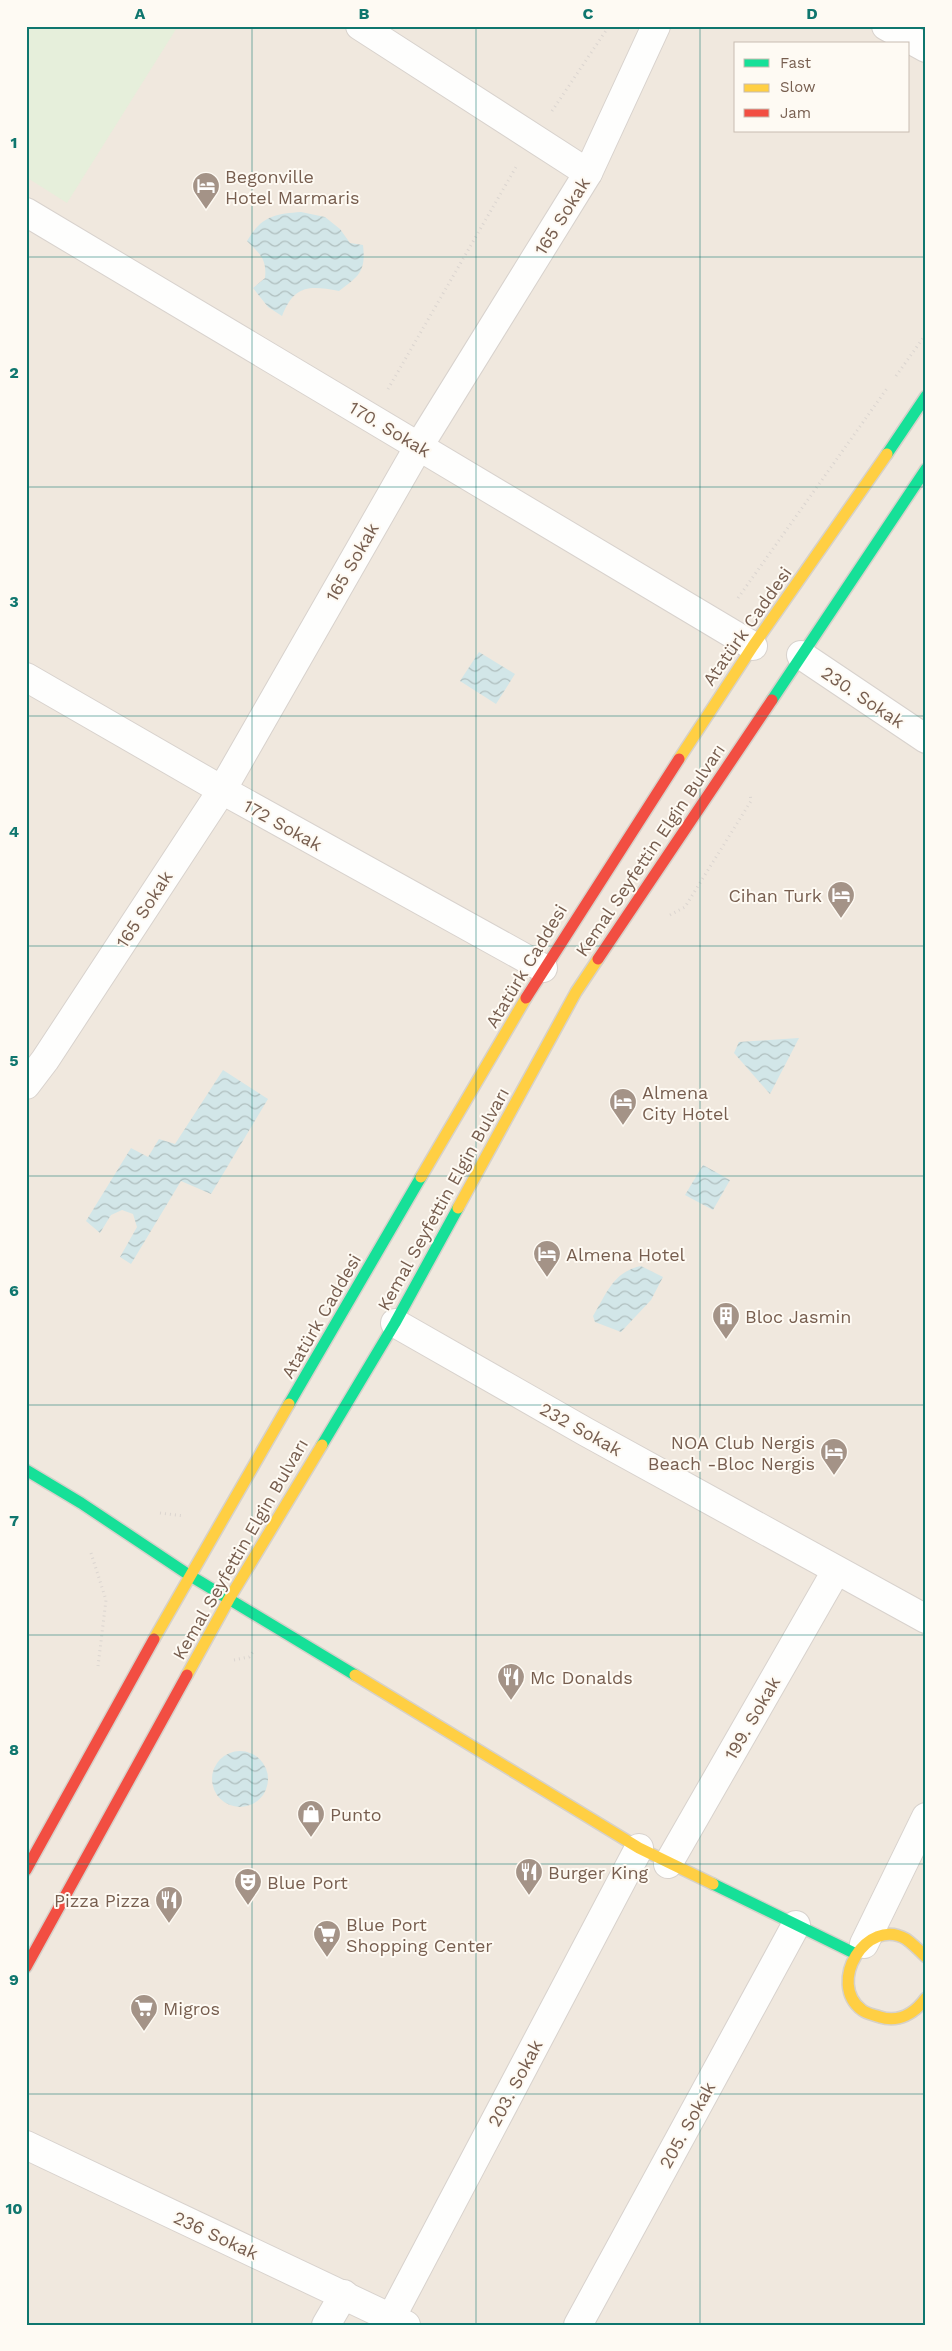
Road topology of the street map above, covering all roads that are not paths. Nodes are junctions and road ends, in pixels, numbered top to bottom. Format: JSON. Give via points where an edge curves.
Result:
{"nodes":[{"id":1,"x":360,"y":26,"type":"edge"},
{"id":2,"x":656,"y":26,"type":"edge"},
{"id":3,"x":886,"y":26,"type":"edge"},
{"id":4,"x":926,"y":48,"type":"edge"},
{"id":5,"x":588,"y":173,"type":"junction"},
{"id":6,"x":26,"y":212,"type":"edge"},
{"id":7,"x":926,"y":396,"type":"edge"},
{"id":8,"x":419,"y":446,"type":"junction"},
{"id":9,"x":926,"y":469,"type":"edge"},
{"id":10,"x":753,"y":646,"type":"junction"},
{"id":11,"x":801,"y":655,"type":"junction"},
{"id":12,"x":26,"y":677,"type":"edge"},
{"id":13,"x":926,"y":738,"type":"edge"},
{"id":14,"x":222,"y":790,"type":"junction"},
{"id":15,"x":542,"y":968,"type":"junction"},
{"id":16,"x":36,"y":1056,"type":"edge"},
{"id":17,"x":26,"y":1085,"type":"edge"},
{"id":18,"x":395,"y":1323,"type":"junction"},
{"id":19,"x":26,"y":1470,"type":"edge"},
{"id":20,"x":836,"y":1571,"type":"junction"},
{"id":21,"x":189,"y":1575,"type":"junction"},
{"id":22,"x":229,"y":1599,"type":"junction"},
{"id":23,"x":926,"y":1619,"type":"edge"},
{"id":24,"x":926,"y":1817,"type":"edge"},
{"id":25,"x":639,"y":1848,"type":"junction"},
{"id":26,"x":668,"y":1864,"type":"junction"},
{"id":27,"x":26,"y":1870,"type":"edge"},
{"id":28,"x":796,"y":1925,"type":"junction"},
{"id":29,"x":859,"y":1949,"type":"junction"},
{"id":30,"x":926,"y":1956,"type":"edge"},
{"id":31,"x":26,"y":1967,"type":"edge"},
{"id":32,"x":926,"y":1999,"type":"edge"},
{"id":33,"x":26,"y":2145,"type":"edge"},
{"id":34,"x":344,"y":2294,"type":"junction"},
{"id":35,"x":398,"y":2321,"type":"edge"},
{"id":36,"x":326,"y":2325,"type":"edge"},
{"id":37,"x":578,"y":2325,"type":"edge"}],
"edges":[{"from":1,"to":5,"type":"street"},
{"from":2,"to":5,"type":"street","name":"165 Sokak"},
{"from":3,"to":4,"type":"street"},
{"from":5,"to":8,"type":"street","name":"165 Sokak"},
{"from":6,"to":8,"type":"street","name":"170. Sokak"},
{"from":7,"to":10,"type":"main road","name":"Atatürk Caddesi"},
{"from":8,"to":10,"type":"street","name":"170. Sokak"},
{"from":8,"to":14,"type":"street","name":"165 Sokak"},
{"from":9,"to":11,"type":"main road","name":"Kemal Seyfettin Elgin Bulvarı"},
{"from":10,"to":15,"type":"main road","name":"Atatürk Caddesi"},
{"from":11,"to":13,"type":"street","name":"230. Sokak"},
{"from":11,"to":18,"type":"main road","name":"Kemal Seyfettin Elgin Bulvarı","via":[[576,992]]},
{"from":12,"to":14,"type":"street","name":"172 Sokak"},
{"from":14,"to":15,"type":"street","name":"172 Sokak"},
{"from":14,"to":16,"type":"street","name":"165 Sokak"},
{"from":15,"to":21,"type":"main road","name":"Atatürk Caddesi"},
{"from":16,"to":17,"type":"street","name":"165 Sokak"},
{"from":18,"to":20,"type":"street","name":"232 Sokak"},
{"from":18,"to":22,"type":"main road","name":"Kemal Seyfettin Elgin Bulvarı"},
{"from":19,"to":21,"type":"main road"},
{"from":20,"to":23,"type":"street","name":"232 Sokak"},
{"from":20,"to":26,"type":"street","name":"199. Sokak"},
{"from":21,"to":22,"type":"main road"},
{"from":21,"to":27,"type":"main road","name":"Kemal Seyfettin Elgin Bulvarı"},
{"from":22,"to":25,"type":"main road"},
{"from":22,"to":31,"type":"main road","name":"Kemal Seyfettin Elgin Bulvarı"},
{"from":24,"to":29,"type":"street"},
{"from":25,"to":26,"type":"main road"},
{"from":25,"to":35,"type":"street","name":"203. Sokak"},
{"from":26,"to":28,"type":"main road"},
{"from":28,"to":29,"type":"main road"},
{"from":28,"to":37,"type":"street","name":"205. Sokak"},
{"from":29,"to":30,"type":"main road","via":[[876,1937],[891,1935],[911,1942]]},
{"from":29,"to":32,"type":"main road","via":[[849,1966],[847,1979],[856,2003],[866,2012],[878,2018],[898,2018],[916,2010]]},
{"from":33,"to":34,"type":"street","name":"236 Sokak"},
{"from":34,"to":35,"type":"street","name":"236 Sokak"},
{"from":34,"to":36,"type":"street"}]}
